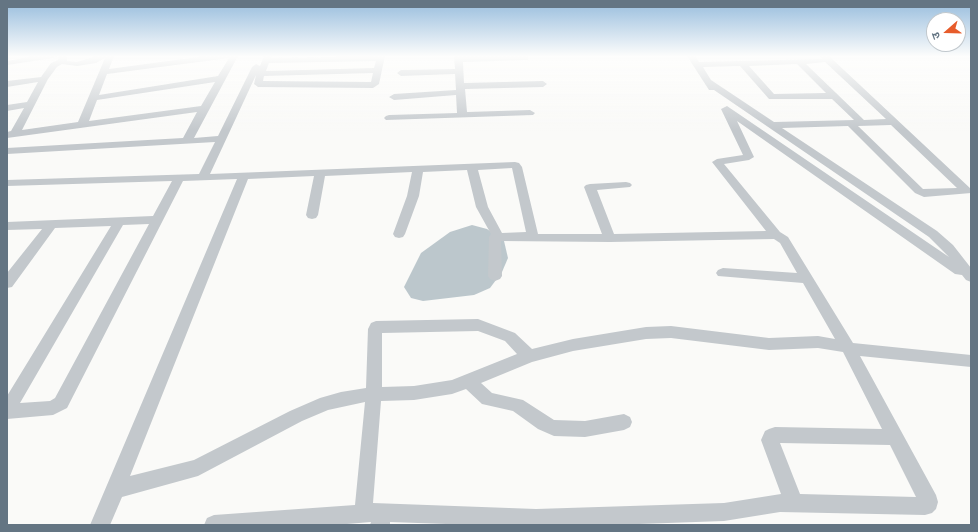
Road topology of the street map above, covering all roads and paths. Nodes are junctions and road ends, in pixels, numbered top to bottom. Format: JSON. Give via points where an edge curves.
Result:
{"nodes":[{"id":1,"x":30,"y":81,"type":"edge"},
{"id":2,"x":43,"y":81,"type":"edge"},
{"id":3,"x":101,"y":81,"type":"edge"},
{"id":4,"x":205,"y":81,"type":"edge"},
{"id":5,"x":221,"y":81,"type":"edge"},
{"id":6,"x":254,"y":81,"type":"edge"},
{"id":7,"x":258,"y":81,"type":"edge"},
{"id":8,"x":307,"y":81,"type":"edge"},
{"id":9,"x":376,"y":81,"type":"edge"},
{"id":10,"x":459,"y":81,"type":"edge"},
{"id":11,"x":758,"y":81,"type":"edge"},
{"id":12,"x":818,"y":81,"type":"edge"},
{"id":13,"x":848,"y":81,"type":"edge"},
{"id":14,"x":708,"y":82,"type":"joint"},
{"id":15,"x":7,"y":84,"type":"edge"},
{"id":16,"x":543,"y":84,"type":"dead end"},
{"id":17,"x":306,"y":85,"type":"junction"},
{"id":18,"x":459,"y":89,"type":"junction"},
{"id":19,"x":833,"y":96,"type":"junction"},
{"id":20,"x":394,"y":97,"type":"dead end"},
{"id":21,"x":94,"y":98,"type":"junction"},
{"id":22,"x":30,"y":104,"type":"junction"},
{"id":23,"x":7,"y":108,"type":"edge"},
{"id":24,"x":204,"y":108,"type":"junction"},
{"id":25,"x":726,"y":109,"type":"junction"},
{"id":26,"x":530,"y":113,"type":"dead end"},
{"id":27,"x":462,"y":115,"type":"junction"},
{"id":28,"x":389,"y":118,"type":"dead end"},
{"id":29,"x":895,"y":122,"type":"junction"},
{"id":30,"x":850,"y":123,"type":"junction"},
{"id":31,"x":862,"y":123,"type":"junction"},
{"id":32,"x":83,"y":124,"type":"junction"},
{"id":33,"x":772,"y":125,"type":"junction"},
{"id":34,"x":751,"y":126,"type":"junction"},
{"id":35,"x":11,"y":134,"type":"edge"},
{"id":36,"x":222,"y":139,"type":"junction"},
{"id":37,"x":187,"y":141,"type":"junction"},
{"id":38,"x":7,"y":151,"type":"edge"},
{"id":39,"x":472,"y":167,"type":"junction"},
{"id":40,"x":418,"y":168,"type":"junction"},
{"id":41,"x":320,"y":173,"type":"junction"},
{"id":42,"x":244,"y":176,"type":"junction"},
{"id":43,"x":180,"y":177,"type":"junction"},
{"id":44,"x":203,"y":177,"type":"junction"},
{"id":45,"x":7,"y":183,"type":"edge"},
{"id":46,"x":626,"y":185,"type":"dead end"},
{"id":47,"x":312,"y":215,"type":"dead end"},
{"id":48,"x":157,"y":220,"type":"junction"},
{"id":49,"x":119,"y":222,"type":"junction"},
{"id":50,"x":52,"y":224,"type":"junction"},
{"id":51,"x":7,"y":226,"type":"edge"},
{"id":52,"x":399,"y":234,"type":"dead end"},
{"id":53,"x":776,"y":235,"type":"junction"},
{"id":54,"x":498,"y":236,"type":"junction"},
{"id":55,"x":532,"y":236,"type":"junction"},
{"id":56,"x":610,"y":238,"type":"junction"},
{"id":57,"x":723,"y":273,"type":"dead end"},
{"id":58,"x":495,"y":276,"type":"dead end"},
{"id":59,"x":806,"y":278,"type":"junction"},
{"id":60,"x":971,"y":278,"type":"edge"},
{"id":61,"x":7,"y":283,"type":"edge"},
{"id":62,"x":848,"y":347,"type":"junction"},
{"id":63,"x":529,"y":356,"type":"junction"},
{"id":64,"x":971,"y":361,"type":"edge"},
{"id":65,"x":469,"y":381,"type":"junction"},
{"id":66,"x":374,"y":394,"type":"junction"},
{"id":67,"x":7,"y":411,"type":"edge"},
{"id":68,"x":624,"y":422,"type":"dead end"},
{"id":69,"x":896,"y":437,"type":"junction"},
{"id":70,"x":116,"y":489,"type":"junction"},
{"id":71,"x":794,"y":503,"type":"junction"},
{"id":72,"x":375,"y":517,"type":"edge"},
{"id":73,"x":537,"y":521,"type":"edge"},
{"id":74,"x":100,"y":525,"type":"edge"},
{"id":75,"x":225,"y":525,"type":"edge"}],
"edges":[{"from":1,"to":15,"type":"street"},
{"from":2,"to":22,"type":"street"},
{"from":3,"to":21,"type":"street"},
{"from":4,"to":21,"type":"street"},
{"from":5,"to":24,"type":"street"},
{"from":6,"to":36,"type":"street"},
{"from":7,"to":17,"type":"street","via":[[260,84]]},
{"from":8,"to":17,"type":"street"},
{"from":9,"to":17,"type":"street","via":[[374,85]]},
{"from":10,"to":18,"type":"street"},
{"from":11,"to":19,"type":"street","via":[[772,97]]},
{"from":12,"to":19,"type":"street"},
{"from":13,"to":29,"type":"street"},
{"from":14,"to":25,"type":"street"},
{"from":14,"to":33,"type":"street"},
{"from":16,"to":18,"type":"street"},
{"from":18,"to":20,"type":"street"},
{"from":18,"to":27,"type":"street"},
{"from":19,"to":31,"type":"street"},
{"from":21,"to":32,"type":"street"},
{"from":22,"to":23,"type":"street"},
{"from":22,"to":35,"type":"street"},
{"from":24,"to":32,"type":"street"},
{"from":24,"to":37,"type":"street"},
{"from":25,"to":34,"type":"street"},
{"from":25,"to":53,"type":"street","via":[[749,157],[717,162]]},
{"from":26,"to":27,"type":"street"},
{"from":27,"to":28,"type":"street"},
{"from":29,"to":30,"type":"street","via":[[967,191],[919,191]]},
{"from":29,"to":31,"type":"street"},
{"from":30,"to":31,"type":"street"},
{"from":30,"to":33,"type":"street"},
{"from":32,"to":35,"type":"street"},
{"from":33,"to":34,"type":"street"},
{"from":33,"to":60,"type":"street","via":[[933,234],[949,248]]},
{"from":34,"to":60,"type":"street"},
{"from":36,"to":37,"type":"street"},
{"from":36,"to":44,"type":"street"},
{"from":37,"to":38,"type":"street"},
{"from":39,"to":40,"type":"street"},
{"from":39,"to":54,"type":"street","via":[[482,207]]},
{"from":39,"to":55,"type":"street","via":[[517,166]]},
{"from":40,"to":41,"type":"street"},
{"from":40,"to":52,"type":"street","via":[[413,196]]},
{"from":41,"to":42,"type":"street"},
{"from":41,"to":47,"type":"street"},
{"from":42,"to":44,"type":"street"},
{"from":42,"to":70,"type":"street"},
{"from":43,"to":44,"type":"street"},
{"from":43,"to":45,"type":"street"},
{"from":43,"to":48,"type":"street"},
{"from":46,"to":56,"type":"street","via":[[590,187]]},
{"from":48,"to":49,"type":"street"},
{"from":48,"to":67,"type":"street","via":[[61,403],[54,408]]},
{"from":49,"to":50,"type":"street"},
{"from":49,"to":67,"type":"street"},
{"from":50,"to":51,"type":"street"},
{"from":50,"to":61,"type":"street"},
{"from":53,"to":56,"type":"street"},
{"from":53,"to":59,"type":"street","via":[[784,240]]},
{"from":54,"to":55,"type":"street"},
{"from":54,"to":58,"type":"street","via":[[495,238]]},
{"from":55,"to":56,"type":"street"},
{"from":57,"to":59,"type":"street"},
{"from":59,"to":62,"type":"street"},
{"from":62,"to":63,"type":"street","via":[[818,342],[769,344],[671,332],[646,333],[573,345]]},
{"from":62,"to":64,"type":"street"},
{"from":62,"to":69,"type":"street"},
{"from":63,"to":65,"type":"street"},
{"from":63,"to":66,"type":"street","via":[[510,337],[478,326],[378,326],[374,329]]},
{"from":65,"to":66,"type":"street","via":[[452,387],[414,393]]},
{"from":65,"to":68,"type":"street","via":[[485,398],[517,405],[554,428],[585,429]]},
{"from":66,"to":70,"type":"street","via":[[326,403],[198,467]]},
{"from":66,"to":72,"type":"street"},
{"from":69,"to":71,"type":"street","via":[[771,437]]},
{"from":69,"to":71,"type":"street","via":[[928,498],[927,505]]},
{"from":70,"to":74,"type":"street"},
{"from":71,"to":73,"type":"street","via":[[724,512]]},
{"from":72,"to":73,"type":"street"},
{"from":72,"to":75,"type":"street"}]}
